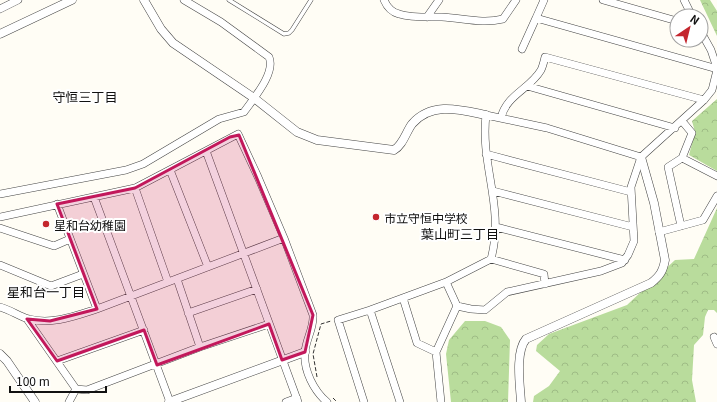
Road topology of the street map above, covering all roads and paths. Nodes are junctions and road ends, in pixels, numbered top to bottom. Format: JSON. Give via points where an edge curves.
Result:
{"nodes":[{"id":1,"x":18,"y":0,"type":"edge"},
{"id":2,"x":72,"y":0,"type":"edge"},
{"id":3,"x":144,"y":0,"type":"edge"},
{"id":4,"x":184,"y":0,"type":"edge"},
{"id":5,"x":311,"y":0,"type":"edge"},
{"id":6,"x":384,"y":0,"type":"edge"},
{"id":7,"x":439,"y":0,"type":"edge"},
{"id":8,"x":516,"y":0,"type":"edge"},
{"id":9,"x":544,"y":0,"type":"edge"},
{"id":10,"x":603,"y":0,"type":"edge"},
{"id":11,"x":232,"y":1,"type":"edge"},
{"id":12,"x":0,"y":8,"type":"edge"},
{"id":13,"x":427,"y":17,"type":"junction"},
{"id":14,"x":536,"y":18,"type":"junction"},
{"id":15,"x":669,"y":19,"type":"edge"},
{"id":16,"x":0,"y":34,"type":"edge"},
{"id":17,"x":709,"y":46,"type":"edge"},
{"id":18,"x":522,"y":49,"type":"dead end"},
{"id":19,"x":717,"y":69,"type":"edge"},
{"id":20,"x":527,"y":86,"type":"junction"},
{"id":21,"x":254,"y":98,"type":"junction"},
{"id":22,"x":704,"y":100,"type":"junction"},
{"id":23,"x":486,"y":115,"type":"junction"},
{"id":24,"x":501,"y":118,"type":"junction"},
{"id":25,"x":682,"y":121,"type":"junction"},
{"id":26,"x":675,"y":128,"type":"junction"},
{"id":27,"x":206,"y":151,"type":"junction"},
{"id":28,"x":486,"y":154,"type":"junction"},
{"id":29,"x":641,"y":157,"type":"junction"},
{"id":30,"x":682,"y":158,"type":"junction"},
{"id":31,"x":170,"y":170,"type":"junction"},
{"id":32,"x":717,"y":176,"type":"edge"},
{"id":33,"x":135,"y":188,"type":"junction"},
{"id":34,"x":493,"y":191,"type":"junction"},
{"id":35,"x":631,"y":192,"type":"junction"},
{"id":36,"x":0,"y":194,"type":"edge"},
{"id":37,"x":717,"y":196,"type":"edge"},
{"id":38,"x":94,"y":197,"type":"junction"},
{"id":39,"x":57,"y":204,"type":"junction"},
{"id":40,"x":0,"y":217,"type":"edge"},
{"id":41,"x":681,"y":226,"type":"junction"},
{"id":42,"x":496,"y":227,"type":"junction"},
{"id":43,"x":633,"y":227,"type":"junction"},
{"id":44,"x":0,"y":228,"type":"edge"},
{"id":45,"x":659,"y":232,"type":"junction"},
{"id":46,"x":284,"y":238,"type":"junction"},
{"id":47,"x":70,"y":239,"type":"junction"},
{"id":48,"x":244,"y":254,"type":"junction"},
{"id":49,"x":491,"y":259,"type":"junction"},
{"id":50,"x":625,"y":260,"type":"junction"},
{"id":51,"x":0,"y":265,"type":"edge"},
{"id":52,"x":208,"y":267,"type":"junction"},
{"id":53,"x":83,"y":274,"type":"junction"},
{"id":54,"x":177,"y":279,"type":"junction"},
{"id":55,"x":168,"y":282,"type":"junction"},
{"id":56,"x":446,"y":282,"type":"junction"},
{"id":57,"x":545,"y":284,"type":"junction"},
{"id":58,"x":257,"y":289,"type":"junction"},
{"id":59,"x":131,"y":296,"type":"junction"},
{"id":60,"x":403,"y":298,"type":"junction"},
{"id":61,"x":456,"y":306,"type":"junction"},
{"id":62,"x":0,"y":307,"type":"edge"},
{"id":63,"x":97,"y":309,"type":"junction"},
{"id":64,"x":370,"y":310,"type":"junction"},
{"id":65,"x":188,"y":313,"type":"junction"},
{"id":66,"x":27,"y":319,"type":"junction"},
{"id":67,"x":338,"y":320,"type":"junction"},
{"id":68,"x":269,"y":324,"type":"junction"},
{"id":69,"x":144,"y":330,"type":"junction"},
{"id":70,"x":200,"y":347,"type":"junction"},
{"id":71,"x":305,"y":352,"type":"junction"},
{"id":72,"x":436,"y":352,"type":"junction"},
{"id":73,"x":0,"y":354,"type":"edge"},
{"id":74,"x":282,"y":360,"type":"junction"},
{"id":75,"x":57,"y":361,"type":"junction"},
{"id":76,"x":156,"y":365,"type":"junction"},
{"id":77,"x":318,"y":380,"type":"dead end"},
{"id":78,"x":76,"y":389,"type":"junction"},
{"id":79,"x":329,"y":399,"type":"edge"},
{"id":80,"x":298,"y":400,"type":"edge"},
{"id":81,"x":36,"y":402,"type":"edge"},
{"id":82,"x":69,"y":402,"type":"edge"},
{"id":83,"x":170,"y":402,"type":"edge"},
{"id":84,"x":286,"y":402,"type":"edge"},
{"id":85,"x":337,"y":402,"type":"edge"},
{"id":86,"x":364,"y":402,"type":"edge"},
{"id":87,"x":400,"y":402,"type":"edge"},
{"id":88,"x":441,"y":402,"type":"edge"},
{"id":89,"x":521,"y":402,"type":"edge"}],
"edges":[{"from":1,"to":12,"type":"street"},
{"from":2,"to":16,"type":"street"},
{"from":3,"to":21,"type":"street","via":[[161,29],[173,43]]},
{"from":4,"to":21,"type":"street","via":[[221,22],[269,57],[269,74]]},
{"from":5,"to":11,"type":"lane","via":[[288,34],[284,34]]},
{"from":6,"to":13,"type":"street","via":[[388,8],[399,14]]},
{"from":7,"to":13,"type":"street"},
{"from":8,"to":13,"type":"street","via":[[503,19],[492,21]]},
{"from":9,"to":14,"type":"street"},
{"from":10,"to":15,"type":"street"},
{"from":14,"to":18,"type":"street"},
{"from":14,"to":19,"type":"street"},
{"from":17,"to":19,"type":"street"},
{"from":19,"to":22,"type":"street","via":[[712,90]]},
{"from":20,"to":22,"type":"street","via":[[541,70],[545,57]]},
{"from":20,"to":24,"type":"street","via":[[508,101]]},
{"from":20,"to":26,"type":"street"},
{"from":21,"to":23,"type":"street","via":[[305,136],[317,140],[391,150],[397,148],[412,124],[434,110],[450,108]]},
{"from":21,"to":36,"type":"street","via":[[244,112],[219,119],[142,164],[126,170]]},
{"from":22,"to":25,"type":"street"},
{"from":23,"to":24,"type":"street"},
{"from":23,"to":28,"type":"street"},
{"from":24,"to":29,"type":"street","via":[[547,128]]},
{"from":25,"to":26,"type":"street"},
{"from":25,"to":30,"type":"street","via":[[692,133]]},
{"from":26,"to":29,"type":"street"},
{"from":27,"to":31,"type":"street"},
{"from":27,"to":46,"type":"street","via":[[236,134],[239,135]]},
{"from":27,"to":48,"type":"street"},
{"from":28,"to":34,"type":"street"},
{"from":28,"to":35,"type":"street"},
{"from":29,"to":35,"type":"street"},
{"from":29,"to":45,"type":"street"},
{"from":30,"to":32,"type":"street"},
{"from":30,"to":41,"type":"street","via":[[668,167]]},
{"from":31,"to":33,"type":"street"},
{"from":31,"to":52,"type":"street"},
{"from":33,"to":38,"type":"street"},
{"from":33,"to":55,"type":"street"},
{"from":34,"to":42,"type":"street"},
{"from":34,"to":43,"type":"street"},
{"from":35,"to":43,"type":"street"},
{"from":37,"to":41,"type":"street","via":[[703,220]]},
{"from":38,"to":39,"type":"street"},
{"from":38,"to":59,"type":"street"},
{"from":39,"to":40,"type":"street"},
{"from":39,"to":47,"type":"street"},
{"from":41,"to":45,"type":"street"},
{"from":42,"to":49,"type":"street"},
{"from":42,"to":50,"type":"street"},
{"from":43,"to":50,"type":"street","via":[[634,241]]},
{"from":44,"to":47,"type":"street","via":[[54,246]]},
{"from":45,"to":89,"type":"street","via":[[665,260],[659,277],[651,283],[532,335],[523,342],[519,358]]},
{"from":46,"to":48,"type":"street"},
{"from":46,"to":71,"type":"street","via":[[313,315]]},
{"from":47,"to":53,"type":"street"},
{"from":48,"to":52,"type":"street"},
{"from":48,"to":58,"type":"street"},
{"from":49,"to":56,"type":"street"},
{"from":49,"to":57,"type":"street","via":[[544,274]]},
{"from":50,"to":57,"type":"street","via":[[611,268]]},
{"from":51,"to":53,"type":"street","via":[[51,286]]},
{"from":52,"to":54,"type":"street"},
{"from":53,"to":63,"type":"street"},
{"from":54,"to":55,"type":"street"},
{"from":54,"to":65,"type":"street"},
{"from":55,"to":59,"type":"street"},
{"from":56,"to":60,"type":"street"},
{"from":56,"to":61,"type":"street"},
{"from":57,"to":61,"type":"street","via":[[507,292],[485,310]]},
{"from":58,"to":65,"type":"street"},
{"from":58,"to":68,"type":"street"},
{"from":59,"to":63,"type":"street"},
{"from":59,"to":69,"type":"street"},
{"from":60,"to":64,"type":"street"},
{"from":60,"to":72,"type":"street","via":[[417,343]]},
{"from":61,"to":72,"type":"street"},
{"from":62,"to":66,"type":"street","via":[[12,310]]},
{"from":63,"to":66,"type":"street","via":[[50,321]]},
{"from":64,"to":67,"type":"street"},
{"from":64,"to":87,"type":"street"},
{"from":65,"to":70,"type":"street"},
{"from":66,"to":75,"type":"street"},
{"from":67,"to":77,"type":"path","via":[[321,324],[313,354]]},
{"from":67,"to":86,"type":"street"},
{"from":68,"to":70,"type":"street"},
{"from":68,"to":74,"type":"street"},
{"from":69,"to":75,"type":"street"},
{"from":69,"to":76,"type":"street"},
{"from":70,"to":76,"type":"street"},
{"from":71,"to":74,"type":"street"},
{"from":71,"to":79,"type":"street","via":[[312,382],[320,396]]},
{"from":72,"to":88,"type":"street"},
{"from":73,"to":81,"type":"street"},
{"from":74,"to":80,"type":"street"},
{"from":74,"to":83,"type":"street"},
{"from":75,"to":78,"type":"street"},
{"from":76,"to":78,"type":"street","via":[[87,390]]},
{"from":76,"to":83,"type":"street"},
{"from":78,"to":82,"type":"street"},
{"from":79,"to":85,"type":"path"},
{"from":80,"to":84,"type":"street"}]}
